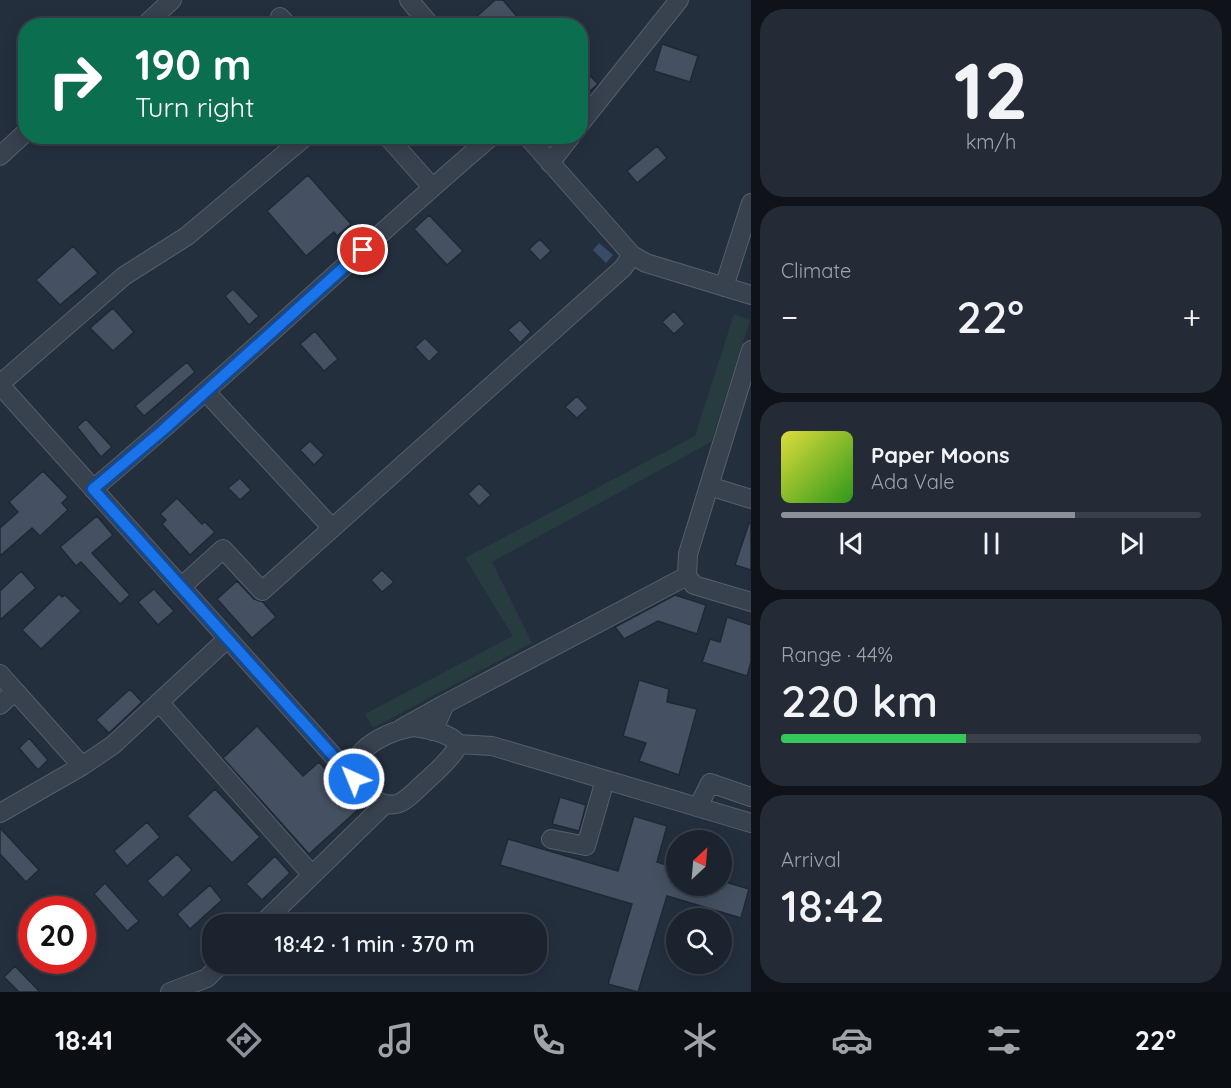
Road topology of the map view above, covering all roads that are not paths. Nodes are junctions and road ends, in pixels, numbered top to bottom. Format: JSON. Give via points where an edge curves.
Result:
{"nodes":[{"id":1,"x":172,"y":0,"type":"edge"},
{"id":2,"x":409,"y":0,"type":"edge"},
{"id":3,"x":678,"y":0,"type":"edge"},
{"id":4,"x":153,"y":18,"type":"edge"},
{"id":5,"x":424,"y":18,"type":"edge"},
{"id":6,"x":588,"y":114,"type":"edge"},
{"id":7,"x":18,"y":139,"type":"edge"},
{"id":8,"x":296,"y":144,"type":"edge"},
{"id":9,"x":394,"y":144,"type":"edge"},
{"id":10,"x":483,"y":144,"type":"edge"},
{"id":11,"x":534,"y":144,"type":"edge"},
{"id":12,"x":565,"y":144,"type":"edge"},
{"id":13,"x":0,"y":156,"type":"edge"},
{"id":14,"x":550,"y":163,"type":"junction"},
{"id":15,"x":432,"y":187,"type":"junction"},
{"id":16,"x":751,"y":203,"type":"edge"},
{"id":17,"x":632,"y":255,"type":"junction"},
{"id":18,"x":724,"y":287,"type":"junction"},
{"id":19,"x":751,"y":295,"type":"edge"},
{"id":20,"x":751,"y":350,"type":"edge"},
{"id":21,"x":747,"y":376,"type":"edge"},
{"id":22,"x":0,"y":385,"type":"edge"},
{"id":23,"x":206,"y":392,"type":"junction"},
{"id":24,"x":709,"y":486,"type":"junction"},
{"id":25,"x":93,"y":489,"type":"junction"},
{"id":26,"x":751,"y":499,"type":"edge"},
{"id":27,"x":332,"y":528,"type":"junction"},
{"id":28,"x":687,"y":576,"type":"junction"},
{"id":29,"x":181,"y":587,"type":"junction"},
{"id":30,"x":751,"y":602,"type":"edge"},
{"id":31,"x":226,"y":639,"type":"junction"},
{"id":32,"x":0,"y":674,"type":"edge"},
{"id":33,"x":15,"y":691,"type":"junction"},
{"id":34,"x":159,"y":702,"type":"junction"},
{"id":35,"x":445,"y":704,"type":"junction"},
{"id":36,"x":0,"y":705,"type":"edge"},
{"id":37,"x":401,"y":729,"type":"junction"},
{"id":38,"x":433,"y":731,"type":"junction"},
{"id":39,"x":369,"y":744,"type":"junction"},
{"id":40,"x":458,"y":744,"type":"junction"},
{"id":41,"x":324,"y":748,"type":"junction"},
{"id":42,"x":82,"y":766,"type":"junction"},
{"id":43,"x":354,"y":779,"type":"junction"},
{"id":44,"x":605,"y":780,"type":"junction"},
{"id":45,"x":751,"y":797,"type":"edge"},
{"id":46,"x":385,"y":804,"type":"junction"},
{"id":47,"x":698,"y":807,"type":"junction"},
{"id":48,"x":0,"y":813,"type":"edge"},
{"id":49,"x":751,"y":823,"type":"edge"},
{"id":50,"x":551,"y":839,"type":"dead end"},
{"id":51,"x":312,"y":875,"type":"junction"},
{"id":52,"x":272,"y":914,"type":"edge"},
{"id":53,"x":211,"y":974,"type":"edge"},
{"id":54,"x":170,"y":992,"type":"edge"}],
"edges":[{"from":1,"to":4,"type":"street"},
{"from":2,"to":5,"type":"street"},
{"from":3,"to":6,"type":"street"},
{"from":7,"to":13,"type":"street"},
{"from":8,"to":22,"type":"street","via":[[187,236],[124,276]]},
{"from":9,"to":15,"type":"street"},
{"from":10,"to":15,"type":"street"},
{"from":11,"to":14,"type":"street"},
{"from":12,"to":14,"type":"street"},
{"from":14,"to":17,"type":"street"},
{"from":15,"to":23,"type":"street"},
{"from":16,"to":18,"type":"street"},
{"from":17,"to":18,"type":"street"},
{"from":17,"to":27,"type":"street","via":[[623,268]]},
{"from":18,"to":19,"type":"street"},
{"from":20,"to":21,"type":"street"},
{"from":21,"to":24,"type":"street"},
{"from":22,"to":25,"type":"street"},
{"from":23,"to":25,"type":"street"},
{"from":23,"to":27,"type":"street"},
{"from":24,"to":26,"type":"street"},
{"from":24,"to":28,"type":"street","via":[[688,554]]},
{"from":25,"to":29,"type":"street"},
{"from":27,"to":29,"type":"street","via":[[262,591],[223,549]]},
{"from":28,"to":30,"type":"street","via":[[694,585]]},
{"from":28,"to":35,"type":"street"},
{"from":29,"to":31,"type":"street"},
{"from":31,"to":34,"type":"street"},
{"from":31,"to":41,"type":"street"},
{"from":32,"to":33,"type":"street"},
{"from":33,"to":36,"type":"street"},
{"from":33,"to":42,"type":"street"},
{"from":34,"to":42,"type":"street","via":[[113,745]]},
{"from":34,"to":51,"type":"street"},
{"from":35,"to":37,"type":"street"},
{"from":35,"to":38,"type":"street"},
{"from":37,"to":38,"type":"street"},
{"from":37,"to":39,"type":"street"},
{"from":38,"to":40,"type":"street"},
{"from":39,"to":41,"type":"street","via":[[344,759]]},
{"from":39,"to":43,"type":"street","via":[[357,756]]},
{"from":40,"to":44,"type":"street","via":[[492,746]]},
{"from":40,"to":46,"type":"street","via":[[454,754],[401,802]]},
{"from":41,"to":43,"type":"street"},
{"from":42,"to":48,"type":"street"},
{"from":43,"to":46,"type":"street","via":[[361,790]]},
{"from":44,"to":47,"type":"street"},
{"from":44,"to":50,"type":"street","via":[[586,846]]},
{"from":45,"to":47,"type":"street","via":[[710,783]]},
{"from":46,"to":51,"type":"street"},
{"from":47,"to":49,"type":"street"},
{"from":51,"to":52,"type":"street"},
{"from":53,"to":54,"type":"street"}]}
